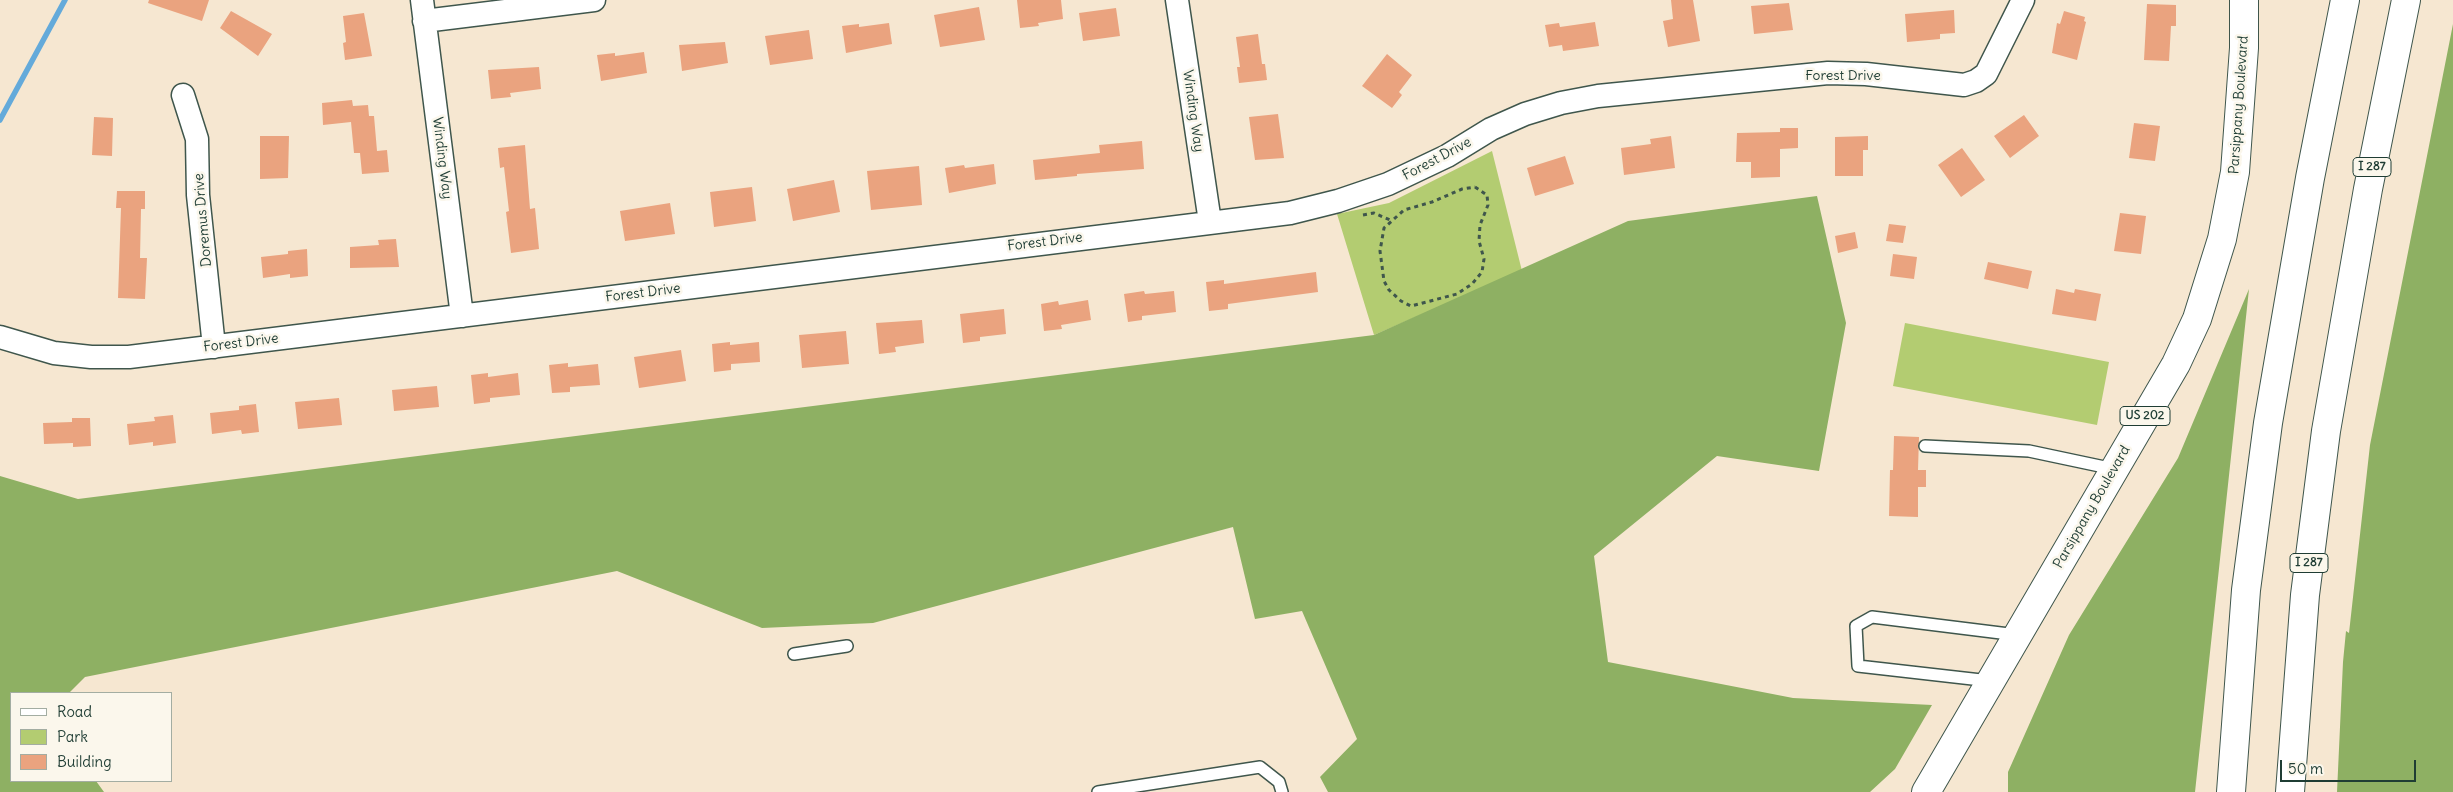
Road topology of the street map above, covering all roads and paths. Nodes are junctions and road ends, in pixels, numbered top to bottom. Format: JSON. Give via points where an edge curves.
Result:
{"nodes":[{"id":1,"x":594,"y":0,"type":"edge"},
{"id":2,"x":1177,"y":0,"type":"edge"},
{"id":3,"x":2023,"y":0,"type":"edge"},
{"id":4,"x":2244,"y":0,"type":"edge"},
{"id":5,"x":2345,"y":0,"type":"edge"},
{"id":6,"x":2406,"y":0,"type":"edge"},
{"id":7,"x":423,"y":10,"type":"edge"},
{"id":8,"x":183,"y":95,"type":"dead end"},
{"id":9,"x":1391,"y":221,"type":"joint"},
{"id":10,"x":1210,"y":222,"type":"junction"},
{"id":11,"x":462,"y":316,"type":"junction"},
{"id":12,"x":0,"y":337,"type":"edge"},
{"id":13,"x":214,"y":347,"type":"junction"},
{"id":14,"x":1925,"y":446,"type":"dead end"},
{"id":15,"x":2114,"y":469,"type":"junction"},
{"id":16,"x":2246,"y":590,"type":"junction"},
{"id":17,"x":2019,"y":636,"type":"junction"},
{"id":18,"x":847,"y":646,"type":"dead end"},
{"id":19,"x":794,"y":654,"type":"dead end"},
{"id":20,"x":1993,"y":681,"type":"junction"},
{"id":21,"x":1098,"y":792,"type":"edge"},
{"id":22,"x":1282,"y":792,"type":"edge"},
{"id":23,"x":1926,"y":792,"type":"edge"},
{"id":24,"x":2216,"y":792,"type":"edge"},
{"id":25,"x":2231,"y":792,"type":"edge"},
{"id":26,"x":2290,"y":792,"type":"edge"}],
"edges":[{"from":1,"to":7,"type":"street"},
{"from":2,"to":10,"type":"street","name":"Winding Way"},
{"from":3,"to":10,"type":"street","name":"Forest Drive","via":[[1986,74],[1964,85],[1866,74],[1828,74],[1598,96],[1525,114],[1491,129],[1431,165],[1338,201],[1290,213]]},
{"from":4,"to":15,"type":"main road","name":"Parsippany Boulevard","number":"US 202","via":[[2240,121],[2235,172],[2222,239],[2206,293],[2184,346]]},
{"from":5,"to":16,"type":"main road","via":[[2278,356]]},
{"from":6,"to":26,"type":"main road","number":"I 287","via":[[2366,197],[2326,431],[2305,595]]},
{"from":7,"to":11,"type":"street","name":"Winding Way"},
{"from":8,"to":13,"type":"street","name":"Doremus Drive","via":[[198,139],[198,195]]},
{"from":9,"to":9,"type":"path","via":[[1384,228],[1380,240],[1381,268],[1389,290],[1401,301],[1411,306],[1449,297],[1472,284],[1482,272],[1484,259],[1479,241],[1480,225],[1488,205],[1487,195],[1482,190],[1475,187],[1462,189],[1404,210]]},
{"from":10,"to":11,"type":"street","name":"Forest Drive"},
{"from":11,"to":13,"type":"street","name":"Forest Drive"},
{"from":12,"to":13,"type":"street","name":"Forest Drive","via":[[54,353],[91,357],[128,357]]},
{"from":14,"to":15,"type":"lane","via":[[2029,451]]},
{"from":15,"to":17,"type":"main road","name":"Parsippany Boulevard","number":"US 202"},
{"from":16,"to":24,"type":"main road"},
{"from":16,"to":25,"type":"main road"},
{"from":17,"to":20,"type":"main road","name":"Parsippany Boulevard","number":"US 202"},
{"from":17,"to":20,"type":"lane","via":[[1872,618],[1856,626],[1858,666]]},
{"from":18,"to":19,"type":"lane"},
{"from":20,"to":23,"type":"main road","name":"Parsippany Boulevard","number":"US 202"},
{"from":21,"to":22,"type":"lane","via":[[1260,767],[1278,782]]}]}
